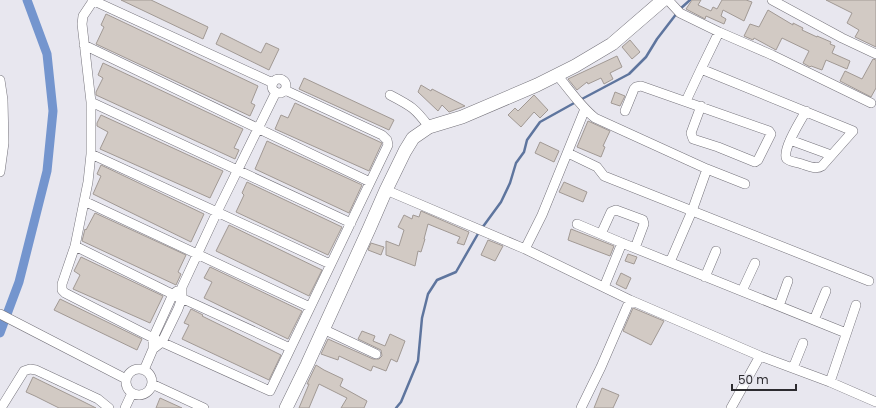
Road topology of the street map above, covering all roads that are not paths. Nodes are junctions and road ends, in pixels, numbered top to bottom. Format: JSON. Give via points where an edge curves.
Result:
{"nodes":[{"id":1,"x":93,"y":0,"type":"edge"},
{"id":2,"x":772,"y":0,"type":"edge"},
{"id":3,"x":668,"y":1,"type":"edge"},
{"id":4,"x":719,"y":32,"type":"junction"},
{"id":5,"x":84,"y":46,"type":"junction"},
{"id":6,"x":876,"y":54,"type":"edge"},
{"id":7,"x":701,"y":69,"type":"junction"},
{"id":8,"x":557,"y":75,"type":"junction"},
{"id":9,"x":0,"y":80,"type":"edge"},
{"id":10,"x":273,"y":83,"type":"junction"},
{"id":11,"x":285,"y":90,"type":"junction"},
{"id":12,"x":276,"y":92,"type":"junction"},
{"id":13,"x":390,"y":95,"type":"dead end"},
{"id":14,"x":91,"y":102,"type":"junction"},
{"id":15,"x":686,"y":102,"type":"junction"},
{"id":16,"x":871,"y":103,"type":"dead end"},
{"id":17,"x":582,"y":106,"type":"junction"},
{"id":18,"x":701,"y":106,"type":"junction"},
{"id":19,"x":625,"y":111,"type":"dead end"},
{"id":20,"x":806,"y":111,"type":"junction"},
{"id":21,"x":429,"y":128,"type":"junction"},
{"id":22,"x":259,"y":129,"type":"junction"},
{"id":23,"x":790,"y":140,"type":"junction"},
{"id":24,"x":2,"y":142,"type":"edge"},
{"id":25,"x":568,"y":153,"type":"junction"},
{"id":26,"x":91,"y":154,"type":"junction"},
{"id":27,"x":832,"y":156,"type":"junction"},
{"id":28,"x":707,"y":169,"type":"junction"},
{"id":29,"x":238,"y":170,"type":"junction"},
{"id":30,"x":0,"y":172,"type":"edge"},
{"id":31,"x":370,"y":182,"type":"junction"},
{"id":32,"x":745,"y":184,"type":"dead end"},
{"id":33,"x":386,"y":190,"type":"junction"},
{"id":34,"x":84,"y":201,"type":"junction"},
{"id":35,"x":217,"y":212,"type":"junction"},
{"id":36,"x":692,"y":212,"type":"junction"},
{"id":37,"x":351,"y":223,"type":"junction"},
{"id":38,"x":578,"y":224,"type":"dead end"},
{"id":39,"x":601,"y":234,"type":"junction"},
{"id":40,"x":622,"y":243,"type":"junction"},
{"id":41,"x":75,"y":246,"type":"junction"},
{"id":42,"x":634,"y":248,"type":"junction"},
{"id":43,"x":525,"y":249,"type":"junction"},
{"id":44,"x":716,"y":251,"type":"dead end"},
{"id":45,"x":197,"y":254,"type":"junction"},
{"id":46,"x":670,"y":262,"type":"junction"},
{"id":47,"x":754,"y":263,"type":"dead end"},
{"id":48,"x":330,"y":264,"type":"junction"},
{"id":49,"x":705,"y":277,"type":"junction"},
{"id":50,"x":788,"y":281,"type":"dead end"},
{"id":51,"x":869,"y":281,"type":"dead end"},
{"id":52,"x":182,"y":287,"type":"junction"},
{"id":53,"x":604,"y":287,"type":"junction"},
{"id":54,"x":826,"y":291,"type":"dead end"},
{"id":55,"x":742,"y":292,"type":"junction"},
{"id":56,"x":173,"y":294,"type":"junction"},
{"id":57,"x":182,"y":298,"type":"junction"},
{"id":58,"x":630,"y":300,"type":"junction"},
{"id":59,"x":856,"y":305,"type":"dead end"},
{"id":60,"x":779,"y":306,"type":"junction"},
{"id":61,"x":310,"y":307,"type":"junction"},
{"id":62,"x":0,"y":314,"type":"edge"},
{"id":63,"x":814,"y":320,"type":"junction"},
{"id":64,"x":323,"y":329,"type":"junction"},
{"id":65,"x":846,"y":333,"type":"junction"},
{"id":66,"x":153,"y":338,"type":"junction"},
{"id":67,"x":162,"y":342,"type":"junction"},
{"id":68,"x":803,"y":343,"type":"dead end"},
{"id":69,"x":290,"y":348,"type":"junction"},
{"id":70,"x":153,"y":350,"type":"junction"},
{"id":71,"x":376,"y":354,"type":"dead end"},
{"id":72,"x":760,"y":356,"type":"junction"},
{"id":73,"x":793,"y":368,"type":"junction"},
{"id":74,"x":144,"y":370,"type":"junction"},
{"id":75,"x":126,"y":379,"type":"junction"},
{"id":76,"x":830,"y":382,"type":"junction"},
{"id":77,"x":152,"y":384,"type":"junction"},
{"id":78,"x":132,"y":393,"type":"junction"},
{"id":79,"x":876,"y":402,"type":"edge"},
{"id":80,"x":107,"y":407,"type":"edge"},
{"id":81,"x":1,"y":408,"type":"edge"},
{"id":82,"x":125,"y":408,"type":"edge"},
{"id":83,"x":204,"y":408,"type":"edge"},
{"id":84,"x":286,"y":408,"type":"edge"},
{"id":85,"x":581,"y":408,"type":"edge"},
{"id":86,"x":731,"y":408,"type":"edge"}],
"edges":[{"from":1,"to":5,"type":"street","via":[[82,19]]},
{"from":1,"to":10,"type":"street"},
{"from":2,"to":6,"type":"street"},
{"from":3,"to":4,"type":"street","via":[[680,13]]},
{"from":3,"to":8,"type":"main road","via":[[612,44]]},
{"from":4,"to":7,"type":"street"},
{"from":4,"to":16,"type":"street"},
{"from":5,"to":14,"type":"street"},
{"from":5,"to":22,"type":"street"},
{"from":7,"to":15,"type":"street"},
{"from":7,"to":20,"type":"street"},
{"from":8,"to":17,"type":"street"},
{"from":8,"to":21,"type":"main road","via":[[462,117]]},
{"from":9,"to":24,"type":"street","via":[[3,100]]},
{"from":10,"to":11,"type":"street","via":[[282,80],[286,84]]},
{"from":10,"to":12,"type":"street","via":[[272,89]]},
{"from":11,"to":12,"type":"street"},
{"from":11,"to":31,"type":"street","via":[[385,137],[388,142],[387,148]]},
{"from":12,"to":22,"type":"street"},
{"from":13,"to":21,"type":"street","via":[[412,106]]},
{"from":14,"to":26,"type":"street"},
{"from":14,"to":29,"type":"street"},
{"from":15,"to":18,"type":"street"},
{"from":15,"to":19,"type":"street","via":[[642,86],[634,89]]},
{"from":17,"to":25,"type":"street"},
{"from":17,"to":28,"type":"street","via":[[595,118]]},
{"from":18,"to":18,"type":"street","via":[[769,131],[758,160],[754,162],[693,139],[691,133]]},
{"from":20,"to":23,"type":"street"},
{"from":20,"to":27,"type":"street","via":[[857,132]]},
{"from":21,"to":33,"type":"main road","via":[[411,141]]},
{"from":22,"to":29,"type":"street"},
{"from":22,"to":31,"type":"street"},
{"from":23,"to":27,"type":"street"},
{"from":23,"to":27,"type":"street","via":[[785,152],[788,160],[819,168]]},
{"from":24,"to":30,"type":"street"},
{"from":25,"to":36,"type":"street","via":[[597,167],[604,176]]},
{"from":25,"to":43,"type":"street"},
{"from":26,"to":34,"type":"street"},
{"from":26,"to":35,"type":"street"},
{"from":28,"to":32,"type":"street"},
{"from":28,"to":36,"type":"street"},
{"from":29,"to":35,"type":"street"},
{"from":29,"to":37,"type":"street"},
{"from":31,"to":37,"type":"street"},
{"from":33,"to":43,"type":"street"},
{"from":33,"to":64,"type":"main road"},
{"from":34,"to":41,"type":"street"},
{"from":34,"to":45,"type":"street"},
{"from":35,"to":45,"type":"street"},
{"from":35,"to":48,"type":"street"},
{"from":36,"to":46,"type":"street"},
{"from":36,"to":51,"type":"street"},
{"from":37,"to":48,"type":"street"},
{"from":38,"to":39,"type":"street"},
{"from":39,"to":40,"type":"street"},
{"from":39,"to":42,"type":"street","via":[[612,210],[643,220],[644,224]]},
{"from":40,"to":42,"type":"street"},
{"from":40,"to":53,"type":"street"},
{"from":41,"to":56,"type":"street"},
{"from":41,"to":66,"type":"street","via":[[62,284],[63,291]]},
{"from":42,"to":46,"type":"street"},
{"from":43,"to":53,"type":"street"},
{"from":44,"to":49,"type":"street"},
{"from":45,"to":52,"type":"street"},
{"from":45,"to":61,"type":"street"},
{"from":46,"to":49,"type":"street"},
{"from":47,"to":55,"type":"street"},
{"from":48,"to":61,"type":"street"},
{"from":49,"to":55,"type":"street"},
{"from":50,"to":60,"type":"street"},
{"from":52,"to":56,"type":"street"},
{"from":52,"to":57,"type":"street"},
{"from":53,"to":58,"type":"street"},
{"from":54,"to":63,"type":"street"},
{"from":55,"to":60,"type":"street"},
{"from":56,"to":57,"type":"street"},
{"from":56,"to":66,"type":"street"},
{"from":57,"to":67,"type":"street"},
{"from":57,"to":69,"type":"street"},
{"from":58,"to":72,"type":"street"},
{"from":58,"to":85,"type":"street"},
{"from":59,"to":65,"type":"street"},
{"from":60,"to":63,"type":"street"},
{"from":61,"to":69,"type":"street"},
{"from":62,"to":75,"type":"street"},
{"from":63,"to":65,"type":"street"},
{"from":64,"to":71,"type":"street"},
{"from":64,"to":84,"type":"main road"},
{"from":65,"to":76,"type":"street"},
{"from":66,"to":67,"type":"street"},
{"from":66,"to":70,"type":"street"},
{"from":67,"to":69,"type":"street","via":[[270,391]]},
{"from":67,"to":70,"type":"street"},
{"from":68,"to":73,"type":"street"},
{"from":70,"to":74,"type":"street"},
{"from":72,"to":73,"type":"street"},
{"from":72,"to":86,"type":"street"},
{"from":73,"to":76,"type":"street"},
{"from":74,"to":75,"type":"street","via":[[132,370]]},
{"from":74,"to":77,"type":"street","via":[[150,376]]},
{"from":75,"to":78,"type":"street","via":[[127,387]]},
{"from":76,"to":79,"type":"street"},
{"from":77,"to":78,"type":"street","via":[[144,394]]},
{"from":77,"to":83,"type":"street"},
{"from":78,"to":82,"type":"street"},
{"from":80,"to":81,"type":"street","via":[[98,400],[30,369],[24,372]]}]}
